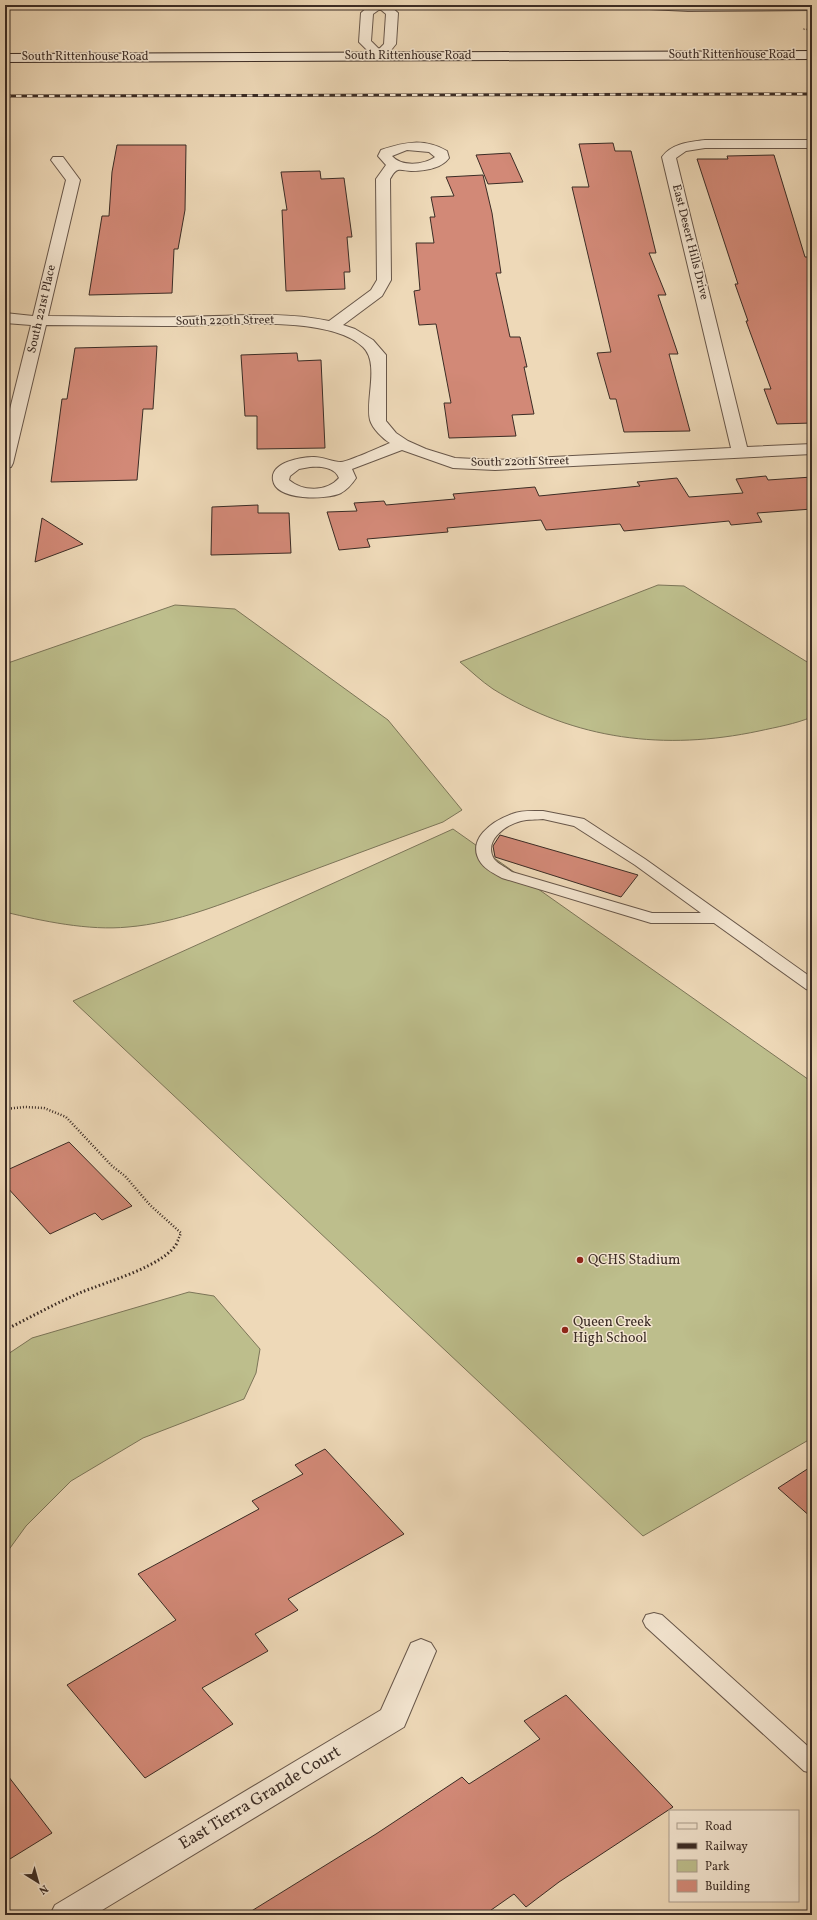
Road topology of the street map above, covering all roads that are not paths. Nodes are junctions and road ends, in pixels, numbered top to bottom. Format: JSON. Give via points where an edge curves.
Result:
{"nodes":[{"id":1,"x":378,"y":5,"type":"edge"},
{"id":2,"x":381,"y":5,"type":"edge"},
{"id":3,"x":630,"y":5,"type":"edge"},
{"id":4,"x":812,"y":7,"type":"edge"},
{"id":5,"x":812,"y":55,"type":"edge"},
{"id":6,"x":380,"y":56,"type":"junction"},
{"id":7,"x":5,"y":58,"type":"edge"},
{"id":8,"x":812,"y":144,"type":"edge"},
{"id":9,"x":58,"y":160,"type":"dead end"},
{"id":10,"x":397,"y":165,"type":"dead end"},
{"id":11,"x":5,"y":318,"type":"edge"},
{"id":12,"x":39,"y":320,"type":"junction"},
{"id":13,"x":332,"y":326,"type":"junction"},
{"id":14,"x":402,"y":444,"type":"junction"},
{"id":15,"x":812,"y":449,"type":"edge"},
{"id":16,"x":740,"y":452,"type":"junction"},
{"id":17,"x":5,"y":463,"type":"edge"},
{"id":18,"x":340,"y":468,"type":"dead end"},
{"id":19,"x":718,"y":918,"type":"junction"},
{"id":20,"x":812,"y":986,"type":"edge"},
{"id":21,"x":654,"y":1621,"type":"dead end"},
{"id":22,"x":421,"y":1651,"type":"dead end"},
{"id":23,"x":812,"y":1764,"type":"edge"},
{"id":24,"x":66,"y":1915,"type":"edge"}],
"edges":[{"from":1,"to":6,"type":"street","via":[[367,13],[365,42]]},
{"from":2,"to":6,"type":"street","via":[[392,12],[390,44]]},
{"from":3,"to":4,"type":"street","via":[[688,8]]},
{"from":5,"to":6,"type":"street","name":"South Rittenhouse Road"},
{"from":6,"to":7,"type":"street","name":"South Rittenhouse Road"},
{"from":8,"to":16,"type":"street","name":"East Desert Hills Drive","via":[[705,144],[674,151],[669,157]]},
{"from":9,"to":12,"type":"street","name":"South 221st Place","via":[[73,180]]},
{"from":10,"to":13,"type":"street","via":[[389,169],[383,179],[384,280],[377,293]]},
{"from":11,"to":12,"type":"street","name":"South 220th Street"},
{"from":12,"to":13,"type":"street","name":"South 220th Street","via":[[280,320]]},
{"from":12,"to":17,"type":"street","name":"South 221st Place"},
{"from":13,"to":14,"type":"street","name":"South 220th Street","via":[[350,332],[368,343],[378,355],[378,421],[390,436]]},
{"from":14,"to":16,"type":"street","name":"South 220th Street","via":[[453,463],[495,465]]},
{"from":14,"to":18,"type":"street"},
{"from":15,"to":16,"type":"street","name":"South 220th Street"},
{"from":19,"to":19,"type":"lane","via":[[579,822],[543,815],[517,817],[494,829],[486,838],[483,849],[488,862],[507,875],[651,918]]},
{"from":19,"to":20,"type":"lane"},
{"from":21,"to":23,"type":"lane"},
{"from":22,"to":24,"type":"street","name":"East Tierra Grande Court","via":[[393,1718]]}]}
